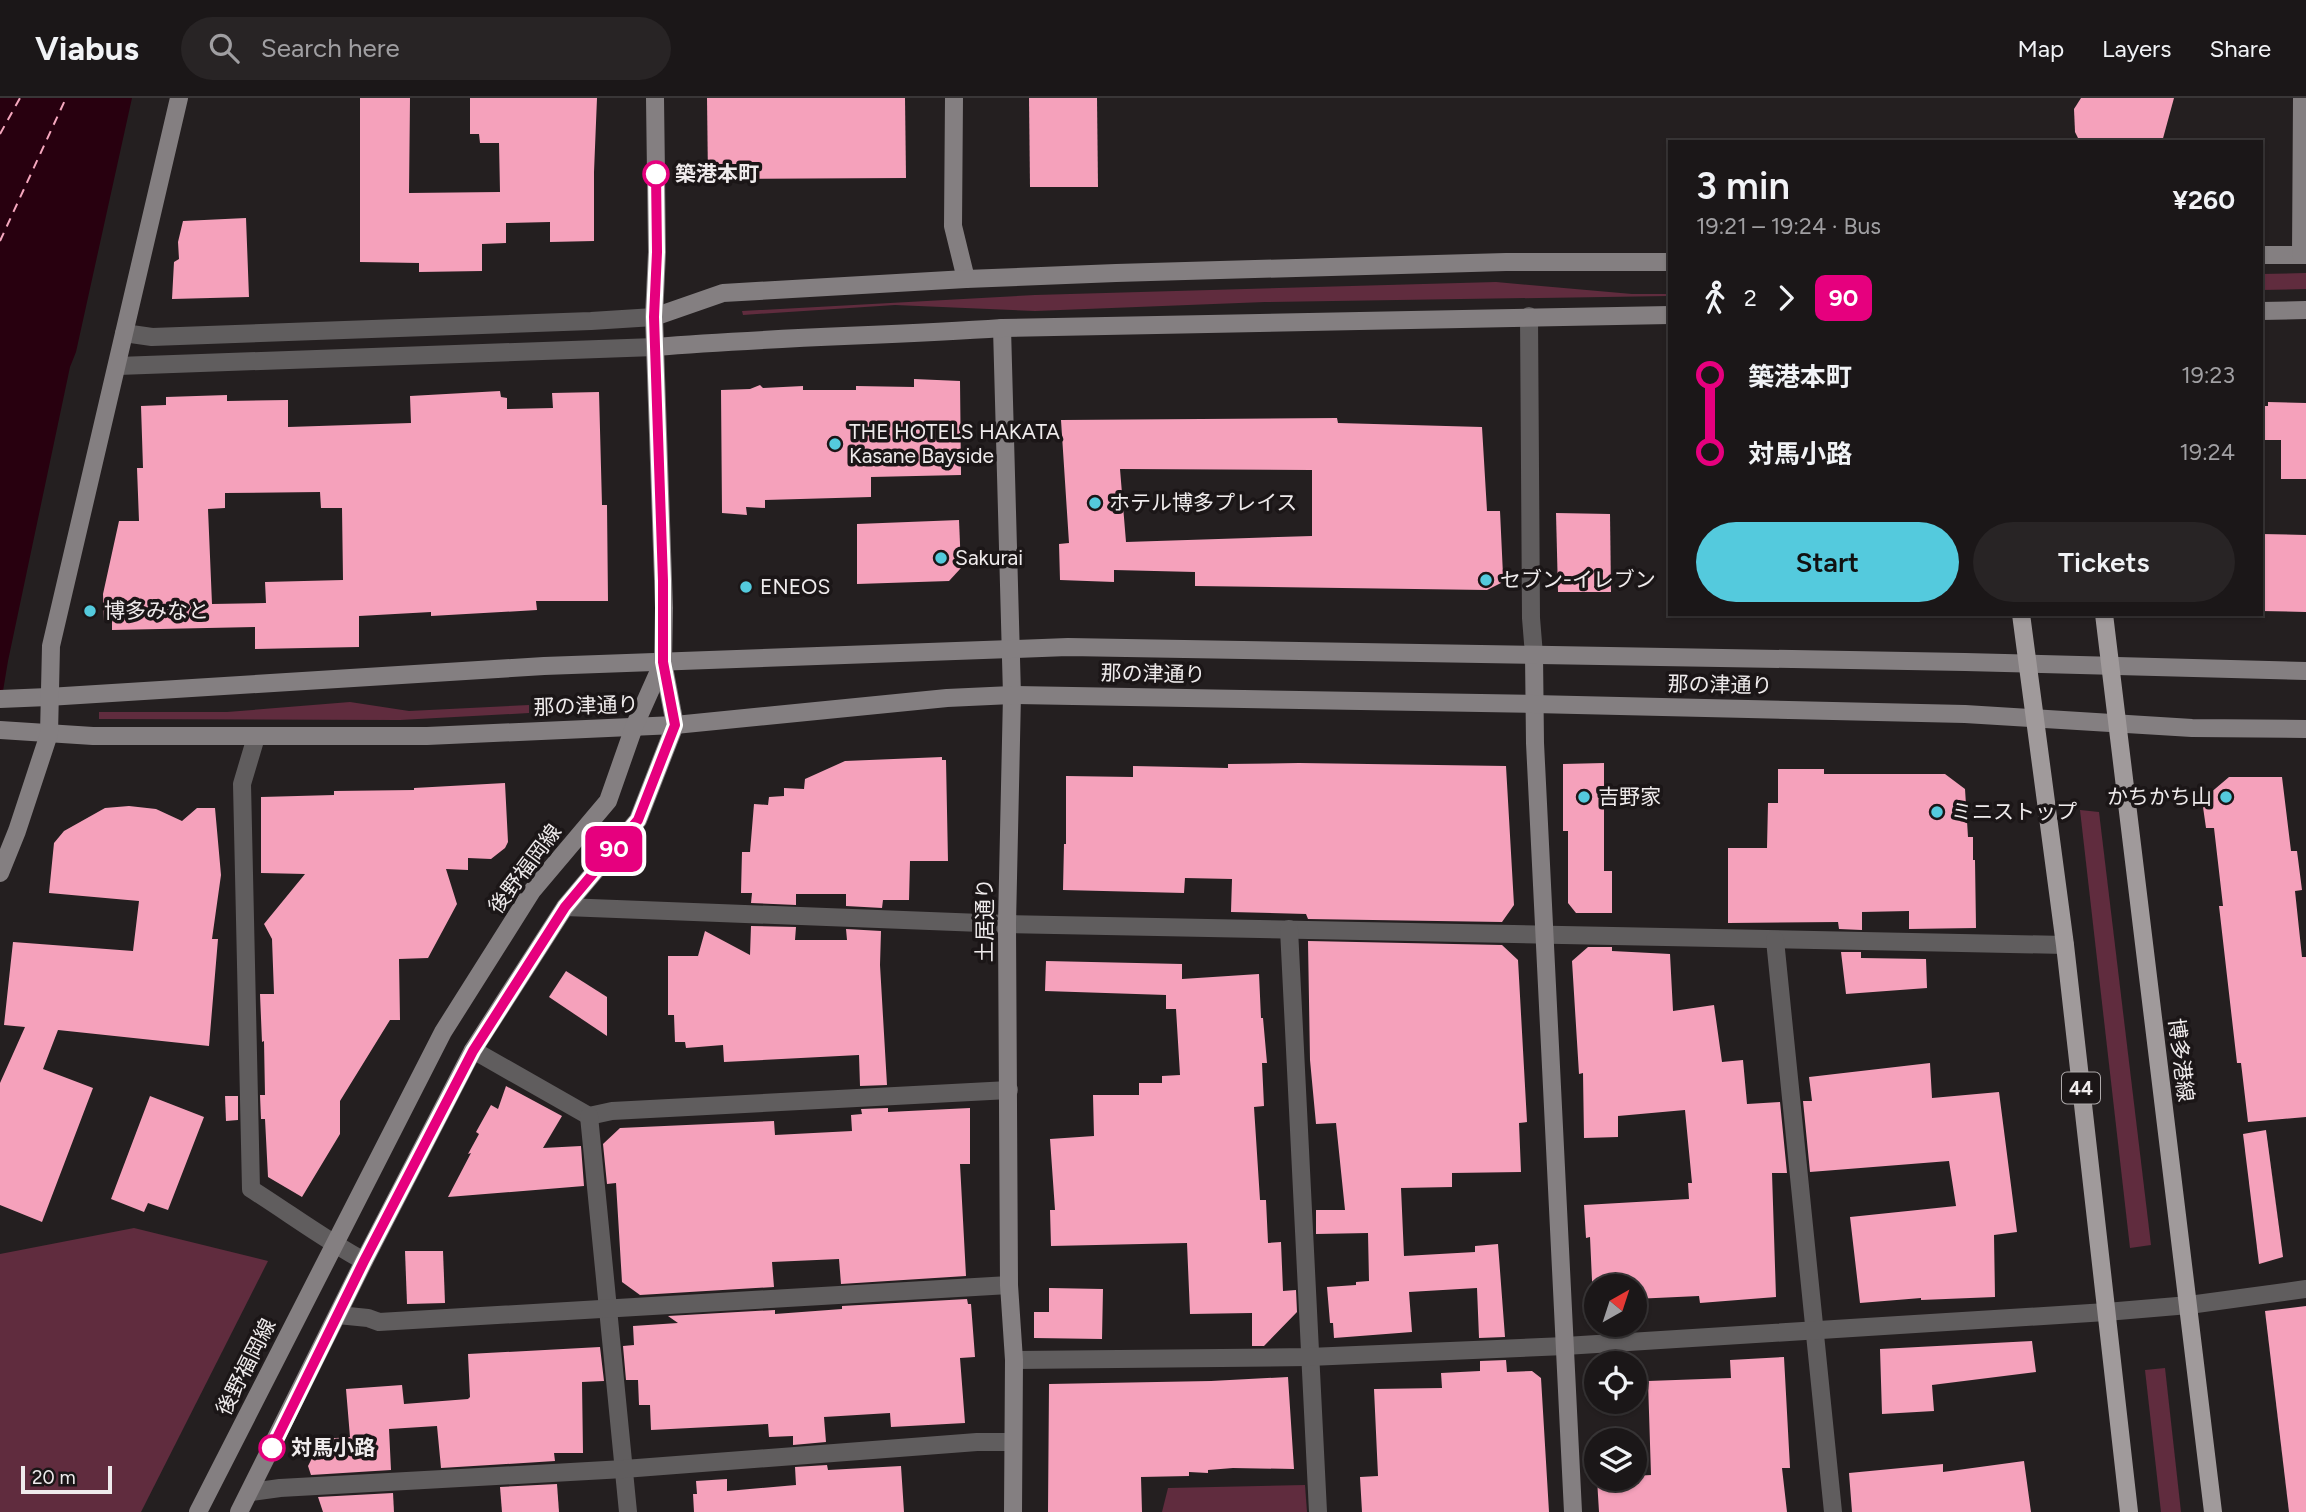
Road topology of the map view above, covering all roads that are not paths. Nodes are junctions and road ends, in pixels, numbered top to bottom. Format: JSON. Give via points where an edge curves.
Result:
{"nodes":[{"id":1,"x":179,"y":98,"type":"edge"},
{"id":2,"x":654,"y":98,"type":"edge"},
{"id":3,"x":954,"y":98,"type":"edge"},
{"id":4,"x":2302,"y":98,"type":"edge"},
{"id":5,"x":2263,"y":255,"type":"edge"},
{"id":6,"x":2304,"y":255,"type":"edge"},
{"id":7,"x":1668,"y":262,"type":"edge"},
{"id":8,"x":966,"y":279,"type":"junction"},
{"id":9,"x":2306,"y":310,"type":"edge"},
{"id":10,"x":2263,"y":311,"type":"edge"},
{"id":11,"x":1668,"y":315,"type":"edge"},
{"id":12,"x":1530,"y":316,"type":"junction"},
{"id":13,"x":654,"y":317,"type":"junction"},
{"id":14,"x":1002,"y":328,"type":"junction"},
{"id":15,"x":124,"y":333,"type":"junction"},
{"id":16,"x":655,"y":347,"type":"junction"},
{"id":17,"x":118,"y":366,"type":"junction"},
{"id":18,"x":2021,"y":616,"type":"edge"},
{"id":19,"x":2105,"y":616,"type":"edge"},
{"id":20,"x":1011,"y":649,"type":"junction"},
{"id":21,"x":1534,"y":655,"type":"junction"},
{"id":22,"x":663,"y":662,"type":"junction"},
{"id":23,"x":2028,"y":664,"type":"junction"},
{"id":24,"x":2111,"y":668,"type":"junction"},
{"id":25,"x":2306,"y":671,"type":"edge"},
{"id":26,"x":1012,"y":695,"type":"junction"},
{"id":27,"x":48,"y":697,"type":"junction"},
{"id":28,"x":1,"y":699,"type":"edge"},
{"id":29,"x":1534,"y":704,"type":"junction"},
{"id":30,"x":2035,"y":718,"type":"junction"},
{"id":31,"x":2117,"y":723,"type":"junction"},
{"id":32,"x":675,"y":725,"type":"junction"},
{"id":33,"x":634,"y":727,"type":"junction"},
{"id":34,"x":2306,"y":729,"type":"edge"},
{"id":35,"x":0,"y":730,"type":"edge"},
{"id":36,"x":49,"y":734,"type":"junction"},
{"id":37,"x":256,"y":737,"type":"junction"},
{"id":38,"x":0,"y":873,"type":"edge"},
{"id":39,"x":565,"y":907,"type":"junction"},
{"id":40,"x":1007,"y":924,"type":"junction"},
{"id":41,"x":1289,"y":929,"type":"junction"},
{"id":42,"x":1545,"y":934,"type":"junction"},
{"id":43,"x":1775,"y":940,"type":"junction"},
{"id":44,"x":2065,"y":945,"type":"junction"},
{"id":45,"x":473,"y":1051,"type":"junction"},
{"id":46,"x":1009,"y":1090,"type":"junction"},
{"id":47,"x":589,"y":1116,"type":"junction"},
{"id":48,"x":333,"y":1245,"type":"junction"},
{"id":49,"x":364,"y":1261,"type":"junction"},
{"id":50,"x":1009,"y":1285,"type":"junction"},
{"id":51,"x":2306,"y":1289,"type":"edge"},
{"id":52,"x":2189,"y":1305,"type":"junction"},
{"id":53,"x":609,"y":1310,"type":"junction"},
{"id":54,"x":2106,"y":1312,"type":"junction"},
{"id":55,"x":338,"y":1315,"type":"junction"},
{"id":56,"x":1815,"y":1330,"type":"junction"},
{"id":57,"x":1565,"y":1346,"type":"junction"},
{"id":58,"x":1309,"y":1357,"type":"junction"},
{"id":59,"x":1014,"y":1360,"type":"junction"},
{"id":60,"x":1012,"y":1442,"type":"junction"},
{"id":61,"x":624,"y":1469,"type":"junction"},
{"id":62,"x":251,"y":1493,"type":"junction"},
{"id":63,"x":198,"y":1512,"type":"edge"},
{"id":64,"x":239,"y":1512,"type":"edge"},
{"id":65,"x":628,"y":1512,"type":"edge"},
{"id":66,"x":1013,"y":1512,"type":"edge"},
{"id":67,"x":1318,"y":1512,"type":"edge"},
{"id":68,"x":1573,"y":1512,"type":"edge"},
{"id":69,"x":1833,"y":1512,"type":"edge"},
{"id":70,"x":2129,"y":1512,"type":"edge"},
{"id":71,"x":2213,"y":1512,"type":"edge"}],
"edges":[{"from":1,"to":15,"type":"street"},
{"from":2,"to":13,"type":"street"},
{"from":3,"to":8,"type":"street","via":[[953,226]]},
{"from":4,"to":6,"type":"street"},
{"from":5,"to":6,"type":"street"},
{"from":7,"to":8,"type":"street","via":[[1506,262]]},
{"from":8,"to":13,"type":"street","via":[[723,293]]},
{"from":9,"to":10,"type":"street"},
{"from":11,"to":12,"type":"street"},
{"from":12,"to":14,"type":"street"},
{"from":12,"to":21,"type":"street"},
{"from":13,"to":15,"type":"street","via":[[152,337]]},
{"from":13,"to":16,"type":"street"},
{"from":14,"to":16,"type":"street"},
{"from":14,"to":20,"type":"street","name":"土居通り"},
{"from":15,"to":17,"type":"street"},
{"from":16,"to":17,"type":"street"},
{"from":16,"to":22,"type":"street"},
{"from":17,"to":27,"type":"street","via":[[51,646]]},
{"from":18,"to":23,"type":"main road","number":"44"},
{"from":19,"to":24,"type":"main road","name":"博多港線"},
{"from":20,"to":21,"type":"street","name":"那の津通り"},
{"from":20,"to":22,"type":"street","name":"那の津通り"},
{"from":20,"to":26,"type":"street","name":"土居通り"},
{"from":21,"to":23,"type":"street","name":"那の津通り"},
{"from":21,"to":29,"type":"street"},
{"from":22,"to":27,"type":"street","name":"那の津通り"},
{"from":22,"to":32,"type":"street"},
{"from":22,"to":33,"type":"street","name":"後野福岡線"},
{"from":23,"to":24,"type":"street","name":"那の津通り"},
{"from":23,"to":30,"type":"main road","number":"44"},
{"from":24,"to":25,"type":"street","name":"那の津通り"},
{"from":24,"to":31,"type":"main road","name":"博多港線"},
{"from":26,"to":29,"type":"street","name":"那の津通り"},
{"from":26,"to":32,"type":"street","name":"那の津通り"},
{"from":26,"to":40,"type":"street","name":"土居通り"},
{"from":27,"to":28,"type":"street","name":"那の津通り"},
{"from":27,"to":36,"type":"street"},
{"from":29,"to":30,"type":"street","name":"那の津通り"},
{"from":29,"to":42,"type":"street"},
{"from":30,"to":31,"type":"street","name":"那の津通り"},
{"from":30,"to":44,"type":"main road","number":"44"},
{"from":31,"to":34,"type":"street","name":"那の津通り"},
{"from":31,"to":52,"type":"main road","name":"博多港線"},
{"from":32,"to":33,"type":"street","name":"那の津通り"},
{"from":32,"to":39,"type":"street","via":[[638,820]]},
{"from":33,"to":37,"type":"street","name":"那の津通り","via":[[427,736]]},
{"from":33,"to":48,"type":"street","name":"後野福岡線","via":[[608,801],[532,891],[443,1032]]},
{"from":35,"to":36,"type":"street","name":"那の津通り"},
{"from":36,"to":37,"type":"street","name":"那の津通り"},
{"from":36,"to":38,"type":"street"},
{"from":37,"to":48,"type":"street","via":[[242,784],[251,1189]]},
{"from":39,"to":40,"type":"street"},
{"from":39,"to":45,"type":"street"},
{"from":40,"to":41,"type":"street"},
{"from":40,"to":46,"type":"street","name":"土居通り"},
{"from":41,"to":42,"type":"street"},
{"from":41,"to":58,"type":"street"},
{"from":42,"to":43,"type":"street"},
{"from":42,"to":57,"type":"street"},
{"from":43,"to":44,"type":"street"},
{"from":43,"to":56,"type":"street"},
{"from":44,"to":54,"type":"main road","number":"44"},
{"from":45,"to":47,"type":"street"},
{"from":45,"to":49,"type":"street"},
{"from":46,"to":47,"type":"street","via":[[612,1111]]},
{"from":46,"to":50,"type":"street","name":"土居通り"},
{"from":47,"to":53,"type":"street"},
{"from":48,"to":49,"type":"street"},
{"from":48,"to":63,"type":"street","name":"後野福岡線"},
{"from":49,"to":55,"type":"street"},
{"from":50,"to":53,"type":"street"},
{"from":50,"to":59,"type":"street","name":"土居通り"},
{"from":51,"to":52,"type":"street"},
{"from":52,"to":54,"type":"street"},
{"from":52,"to":71,"type":"main road","name":"博多港線"},
{"from":53,"to":55,"type":"street","via":[[379,1322]]},
{"from":53,"to":61,"type":"street"},
{"from":54,"to":56,"type":"street"},
{"from":54,"to":70,"type":"main road","number":"44"},
{"from":55,"to":62,"type":"street"},
{"from":56,"to":57,"type":"street"},
{"from":56,"to":69,"type":"street"},
{"from":57,"to":58,"type":"street"},
{"from":57,"to":68,"type":"street"},
{"from":58,"to":59,"type":"street"},
{"from":58,"to":67,"type":"street"},
{"from":59,"to":60,"type":"street","name":"土居通り"},
{"from":60,"to":61,"type":"street"},
{"from":60,"to":66,"type":"street","name":"土居通り"},
{"from":61,"to":62,"type":"street"},
{"from":61,"to":65,"type":"street"},
{"from":62,"to":64,"type":"street"}]}
